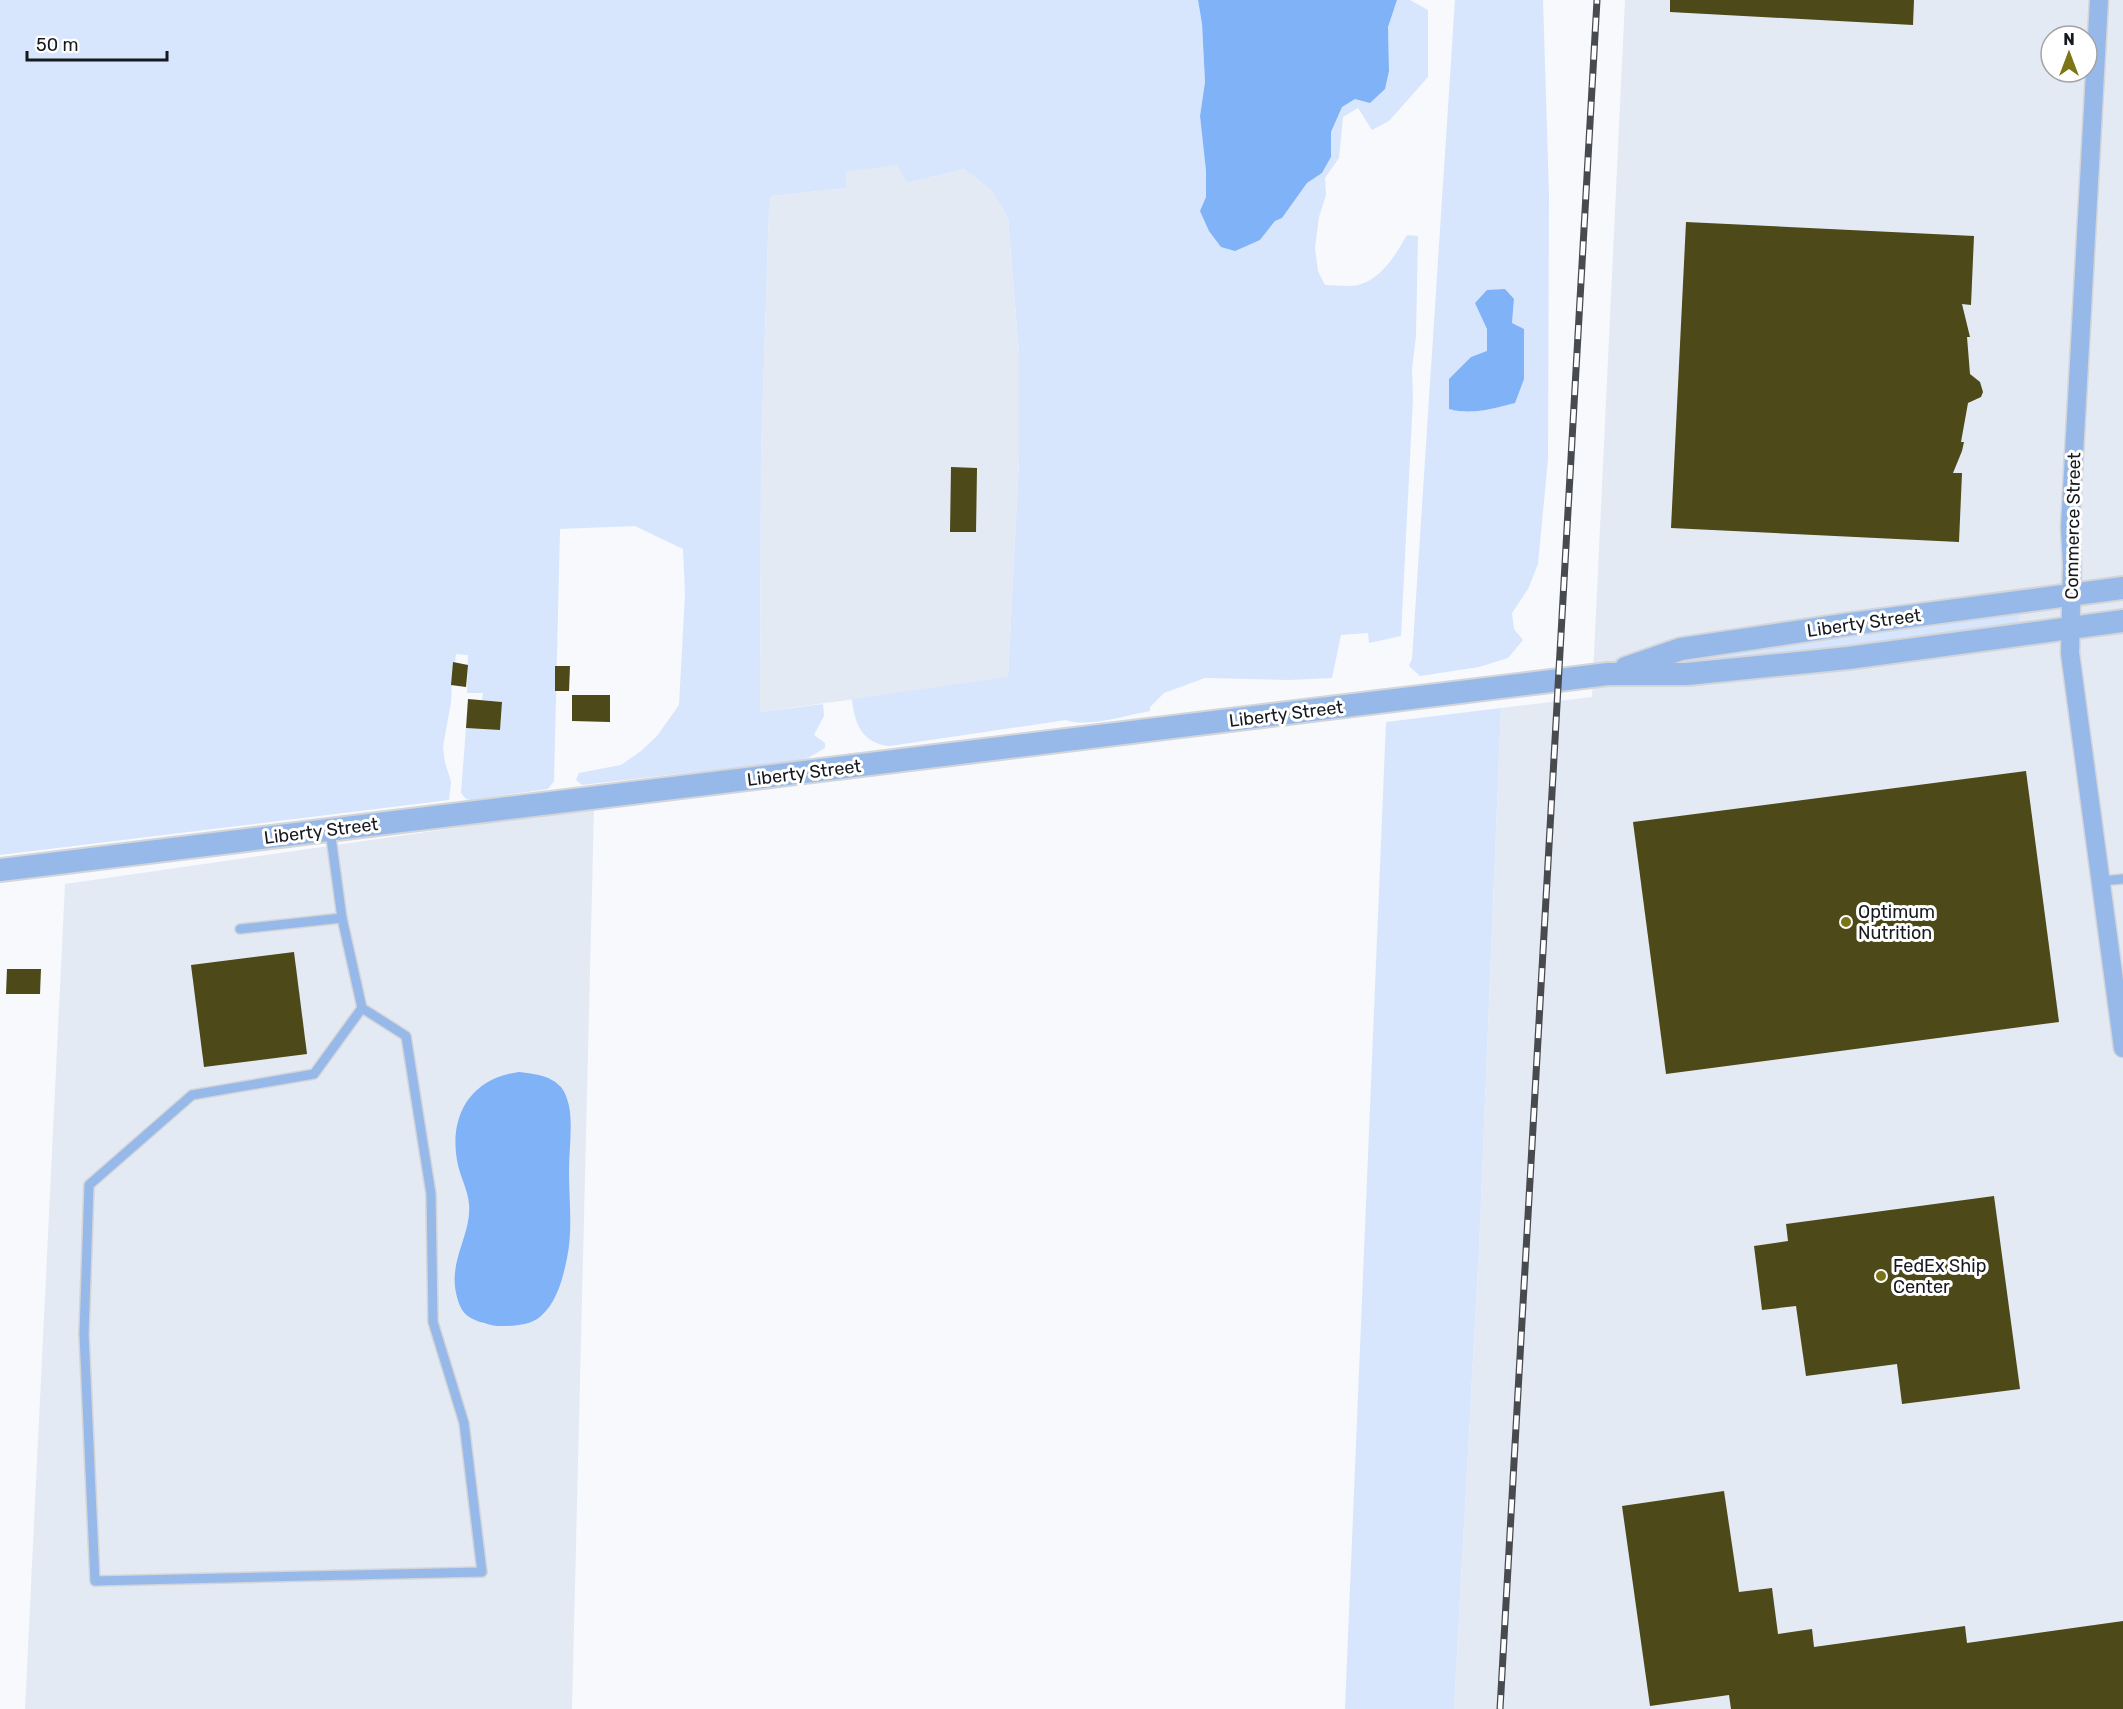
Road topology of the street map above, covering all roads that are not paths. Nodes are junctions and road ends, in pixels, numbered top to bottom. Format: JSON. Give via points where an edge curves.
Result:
{"nodes":[{"id":1,"x":2099,"y":0,"type":"edge"},
{"id":2,"x":2123,"y":588,"type":"edge"},
{"id":3,"x":2071,"y":595,"type":"junction"},
{"id":4,"x":2123,"y":621,"type":"edge"},
{"id":5,"x":2071,"y":628,"type":"junction"},
{"id":6,"x":1608,"y":674,"type":"junction"},
{"id":7,"x":330,"y":830,"type":"junction"},
{"id":8,"x":0,"y":870,"type":"edge"},
{"id":9,"x":2123,"y":879,"type":"edge"},
{"id":10,"x":2101,"y":881,"type":"junction"},
{"id":11,"x":342,"y":918,"type":"junction"},
{"id":12,"x":240,"y":929,"type":"dead end"},
{"id":13,"x":362,"y":1008,"type":"junction"},
{"id":14,"x":2123,"y":1048,"type":"edge"}],
"edges":[{"from":1,"to":3,"type":"street","name":"Commerce Street","via":[[2070,527]]},
{"from":2,"to":3,"type":"street","name":"Liberty Street"},
{"from":3,"to":5,"type":"street","name":"Commerce Street"},
{"from":3,"to":6,"type":"street","name":"Liberty Street","via":[[1681,650]]},
{"from":4,"to":5,"type":"street","name":"Liberty Street"},
{"from":5,"to":6,"type":"street","name":"Liberty Street","via":[[1836,660],[1687,674]]},
{"from":5,"to":10,"type":"street","name":"Commerce Street","via":[[2070,653]]},
{"from":6,"to":7,"type":"street","name":"Liberty Street"},
{"from":7,"to":8,"type":"street","name":"Liberty Street"},
{"from":7,"to":11,"type":"lane"},
{"from":9,"to":10,"type":"lane"},
{"from":10,"to":14,"type":"street","name":"Commerce Street"},
{"from":11,"to":12,"type":"lane"},
{"from":11,"to":13,"type":"lane"},
{"from":13,"to":13,"type":"lane","via":[[406,1036],[431,1194],[432,1322],[464,1423],[482,1572],[95,1581],[84,1334],[89,1185],[192,1095],[314,1074]]}]}
